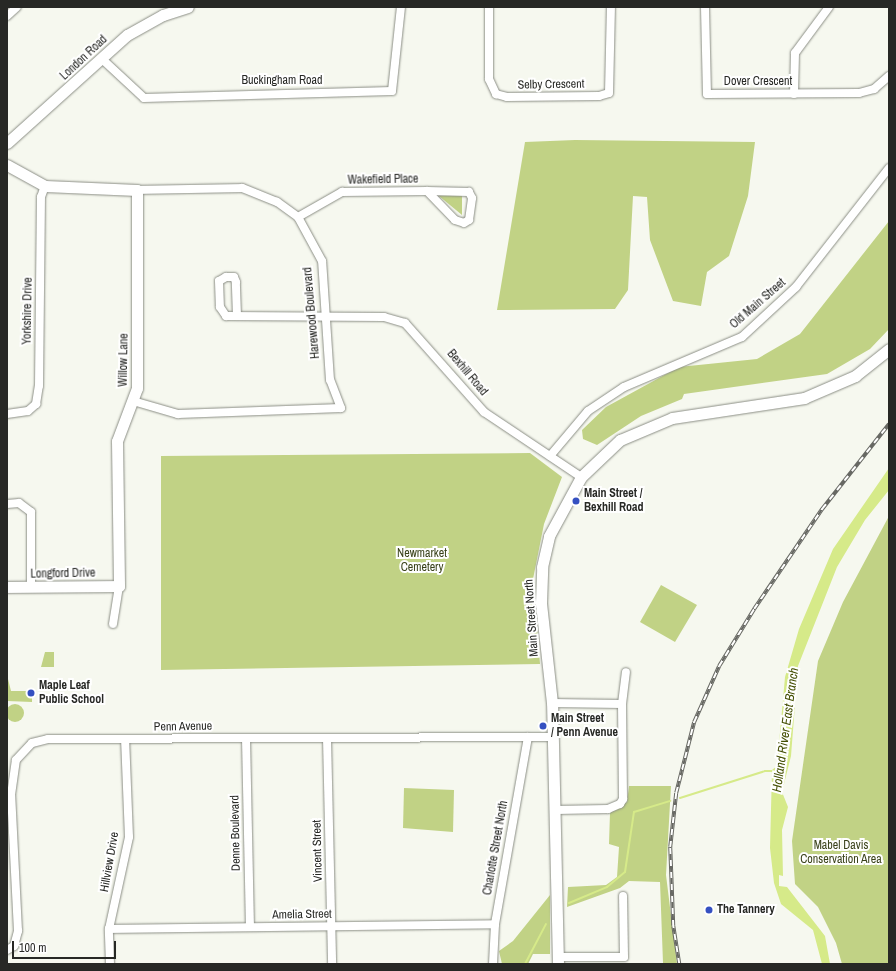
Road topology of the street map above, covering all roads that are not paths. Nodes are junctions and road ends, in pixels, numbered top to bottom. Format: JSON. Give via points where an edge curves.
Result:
{"nodes":[{"id":1,"x":17,"y":7,"type":"edge"},
{"id":2,"x":188,"y":7,"type":"edge"},
{"id":3,"x":401,"y":7,"type":"edge"},
{"id":4,"x":489,"y":7,"type":"edge"},
{"id":5,"x":611,"y":7,"type":"edge"},
{"id":6,"x":705,"y":7,"type":"edge"},
{"id":7,"x":829,"y":7,"type":"edge"},
{"id":8,"x":7,"y":16,"type":"edge"},
{"id":9,"x":102,"y":59,"type":"junction"},
{"id":10,"x":889,"y":76,"type":"edge"},
{"id":11,"x":794,"y":94,"type":"junction"},
{"id":12,"x":7,"y":144,"type":"edge"},
{"id":13,"x":7,"y":165,"type":"edge"},
{"id":14,"x":889,"y":168,"type":"edge"},
{"id":15,"x":45,"y":186,"type":"junction"},
{"id":16,"x":137,"y":190,"type":"junction"},
{"id":17,"x":427,"y":191,"type":"junction"},
{"id":18,"x":298,"y":217,"type":"junction"},
{"id":19,"x":237,"y":316,"type":"junction"},
{"id":20,"x":327,"y":318,"type":"junction"},
{"id":21,"x":889,"y":349,"type":"edge"},
{"id":22,"x":133,"y":401,"type":"junction"},
{"id":23,"x":7,"y":414,"type":"edge"},
{"id":24,"x":550,"y":456,"type":"junction"},
{"id":25,"x":581,"y":477,"type":"junction"},
{"id":26,"x":7,"y":504,"type":"edge"},
{"id":27,"x":119,"y":586,"type":"junction"},
{"id":28,"x":7,"y":587,"type":"edge"},
{"id":29,"x":31,"y":587,"type":"junction"},
{"id":30,"x":113,"y":624,"type":"dead end"},
{"id":31,"x":626,"y":672,"type":"dead end"},
{"id":32,"x":552,"y":703,"type":"junction"},
{"id":33,"x":622,"y":704,"type":"junction"},
{"id":34,"x":528,"y":737,"type":"junction"},
{"id":35,"x":553,"y":737,"type":"junction"},
{"id":36,"x":246,"y":738,"type":"junction"},
{"id":37,"x":327,"y":738,"type":"junction"},
{"id":38,"x":125,"y":739,"type":"junction"},
{"id":39,"x":9,"y":795,"type":"edge"},
{"id":40,"x":556,"y":810,"type":"junction"},
{"id":41,"x":623,"y":896,"type":"dead end"},
{"id":42,"x":495,"y":924,"type":"junction"},
{"id":43,"x":331,"y":926,"type":"junction"},
{"id":44,"x":250,"y":927,"type":"junction"},
{"id":45,"x":109,"y":929,"type":"junction"},
{"id":46,"x":7,"y":950,"type":"edge"},
{"id":47,"x":557,"y":961,"type":"edge"},
{"id":48,"x":110,"y":964,"type":"edge"},
{"id":49,"x":332,"y":964,"type":"edge"},
{"id":50,"x":492,"y":964,"type":"edge"}],
"edges":[{"from":1,"to":8,"type":"street"},
{"from":2,"to":9,"type":"street","name":"London Road","via":[[163,15],[127,35]]},
{"from":3,"to":9,"type":"street","name":"Buckingham Road","via":[[392,91],[144,98]]},
{"from":4,"to":5,"type":"street","name":"Selby Crescent","via":[[489,79],[496,94],[507,97],[599,96],[608,93]]},
{"from":6,"to":11,"type":"street","name":"Dover Crescent","via":[[707,94]]},
{"from":7,"to":11,"type":"street","via":[[795,53]]},
{"from":9,"to":12,"type":"street","name":"London Road"},
{"from":10,"to":11,"type":"street","name":"Dover Crescent","via":[[874,89],[859,93]]},
{"from":13,"to":15,"type":"street","name":"Harewood Boulevard"},
{"from":14,"to":24,"type":"street","name":"Old Main Street","via":[[796,287],[742,337],[624,387],[588,411]]},
{"from":15,"to":16,"type":"street","name":"Harewood Boulevard"},
{"from":15,"to":23,"type":"street","name":"Yorkshire Drive","via":[[41,197],[39,386],[36,404],[28,411]]},
{"from":16,"to":18,"type":"street","name":"Harewood Boulevard","via":[[242,188],[277,202]]},
{"from":16,"to":22,"type":"street","name":"Willow Lane","via":[[137,388]]},
{"from":17,"to":17,"type":"street","name":"Wakefield Place","via":[[455,220],[464,223],[469,220],[472,198],[469,192]]},
{"from":17,"to":18,"type":"street","name":"Wakefield Place","via":[[342,192]]},
{"from":18,"to":20,"type":"street","name":"Harewood Boulevard","via":[[322,261]]},
{"from":19,"to":19,"type":"street","via":[[226,316],[220,308],[219,281],[226,277],[234,278],[236,282]]},
{"from":19,"to":20,"type":"street","name":"Bexhill Road"},
{"from":20,"to":22,"type":"street","name":"Harewood Boulevard","via":[[330,380],[341,408],[178,414]]},
{"from":20,"to":24,"type":"street","name":"Bexhill Road","via":[[384,317],[405,322],[484,412]]},
{"from":21,"to":25,"type":"street","name":"Main Street North","via":[[854,376],[804,398],[672,418],[620,440]]},
{"from":22,"to":27,"type":"street","name":"Willow Lane","via":[[117,441]]},
{"from":24,"to":25,"type":"street","name":"Bexhill Road"},
{"from":25,"to":32,"type":"street","name":"Main Street North","via":[[549,536],[542,567],[541,603]]},
{"from":26,"to":29,"type":"street","via":[[19,503],[31,512]]},
{"from":27,"to":29,"type":"street","name":"Longford Drive"},
{"from":27,"to":30,"type":"street","name":"Willow Lane"},
{"from":28,"to":29,"type":"street","name":"Longford Drive"},
{"from":31,"to":33,"type":"street"},
{"from":32,"to":33,"type":"street"},
{"from":32,"to":35,"type":"street","name":"Main Street North"},
{"from":33,"to":40,"type":"street","via":[[623,799],[620,804],[608,809]]},
{"from":34,"to":35,"type":"street","name":"Penn Avenue"},
{"from":34,"to":37,"type":"street","name":"Penn Avenue"},
{"from":34,"to":42,"type":"street","name":"Charlotte Street North"},
{"from":35,"to":40,"type":"street","name":"Main Street North"},
{"from":36,"to":37,"type":"street","name":"Penn Avenue"},
{"from":36,"to":38,"type":"street","name":"Penn Avenue"},
{"from":36,"to":44,"type":"street","name":"Denne Boulevard"},
{"from":37,"to":43,"type":"street","name":"Vincent Street"},
{"from":38,"to":39,"type":"street","name":"Penn Avenue","via":[[48,739],[32,743],[16,760]]},
{"from":38,"to":45,"type":"street","name":"Hillview Drive","via":[[129,837]]},
{"from":39,"to":46,"type":"street","name":"Penn Avenue","via":[[18,931],[14,946]]},
{"from":40,"to":47,"type":"street","name":"Main Street North"},
{"from":41,"to":47,"type":"street","via":[[624,957]]},
{"from":42,"to":43,"type":"street","name":"Amelia Street"},
{"from":42,"to":50,"type":"street","name":"Charlotte Street North"},
{"from":43,"to":44,"type":"street","name":"Amelia Street"},
{"from":43,"to":49,"type":"street","name":"Vincent Street"},
{"from":44,"to":45,"type":"street","name":"Amelia Street"},
{"from":45,"to":48,"type":"street","name":"Hillview Drive"}]}
